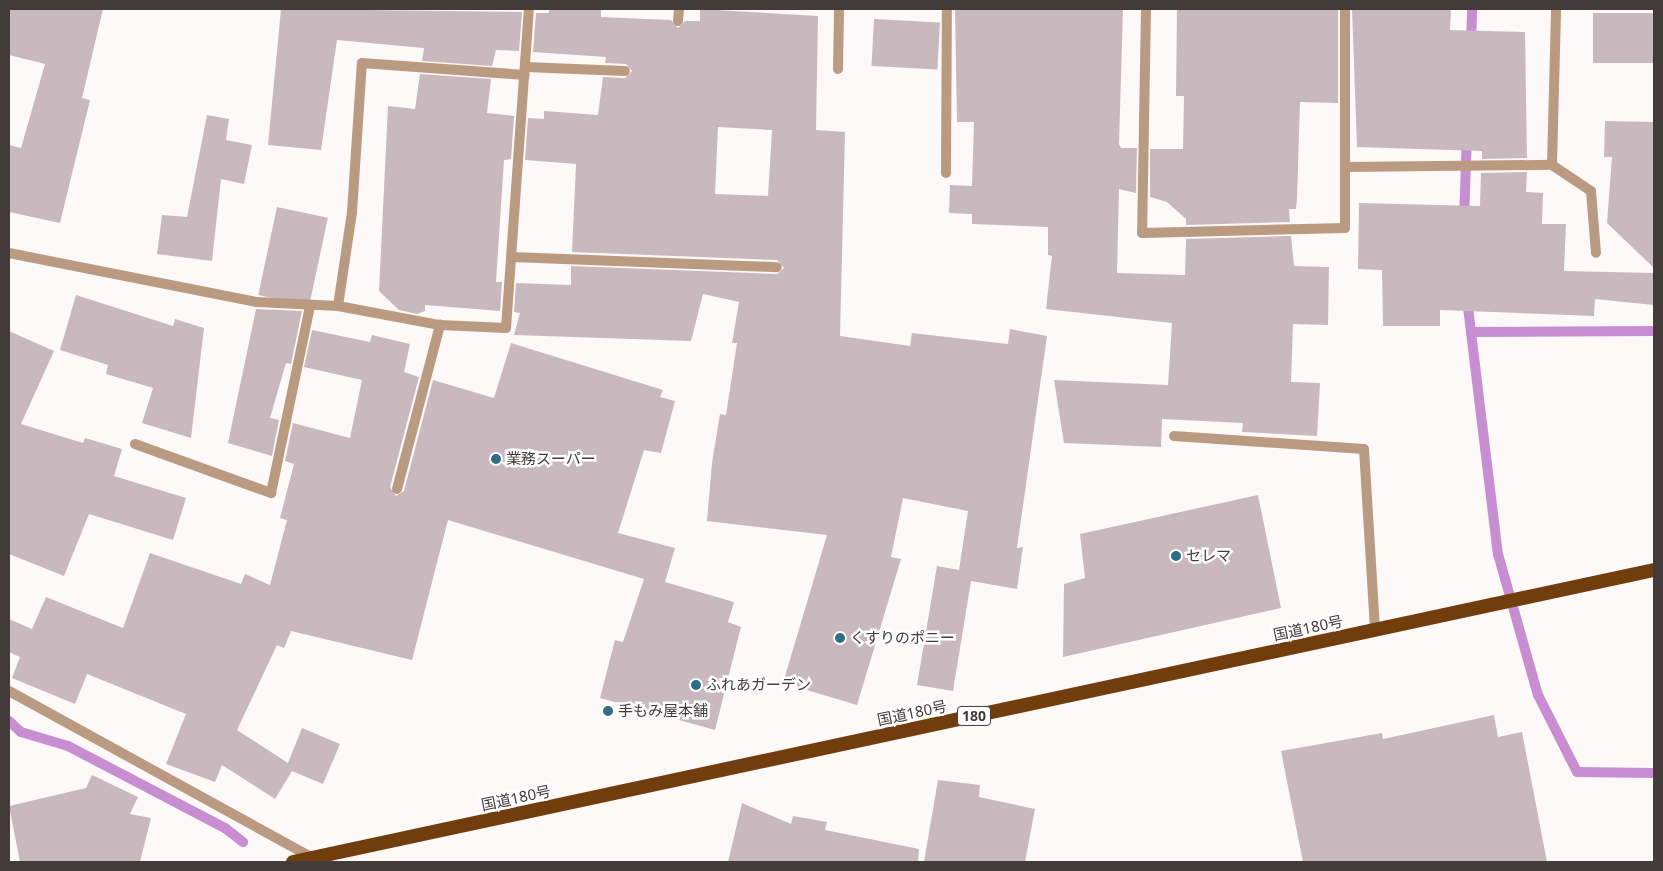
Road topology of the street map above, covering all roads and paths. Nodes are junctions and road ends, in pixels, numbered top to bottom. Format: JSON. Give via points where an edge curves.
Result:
{"nodes":[{"id":1,"x":529,"y":9,"type":"edge"},
{"id":2,"x":679,"y":9,"type":"edge"},
{"id":3,"x":839,"y":9,"type":"edge"},
{"id":4,"x":947,"y":9,"type":"edge"},
{"id":5,"x":1146,"y":9,"type":"edge"},
{"id":6,"x":1345,"y":9,"type":"edge"},
{"id":7,"x":1556,"y":9,"type":"edge"},
{"id":8,"x":678,"y":21,"type":"dead end"},
{"id":9,"x":838,"y":69,"type":"dead end"},
{"id":10,"x":525,"y":71,"type":"junction"},
{"id":11,"x":625,"y":71,"type":"dead end"},
{"id":12,"x":1552,"y":165,"type":"junction"},
{"id":13,"x":1346,"y":167,"type":"junction"},
{"id":14,"x":946,"y":173,"type":"dead end"},
{"id":15,"x":9,"y":253,"type":"edge"},
{"id":16,"x":1596,"y":253,"type":"dead end"},
{"id":17,"x":512,"y":257,"type":"junction"},
{"id":18,"x":777,"y":267,"type":"dead end"},
{"id":19,"x":310,"y":306,"type":"junction"},
{"id":20,"x":338,"y":306,"type":"junction"},
{"id":21,"x":440,"y":325,"type":"junction"},
{"id":22,"x":1174,"y":436,"type":"dead end"},
{"id":23,"x":135,"y":444,"type":"dead end"},
{"id":24,"x":397,"y":489,"type":"dead end"},
{"id":25,"x":1654,"y":570,"type":"edge"},
{"id":26,"x":1375,"y":630,"type":"junction"},
{"id":27,"x":9,"y":691,"type":"edge"},
{"id":28,"x":317,"y":860,"type":"edge"},
{"id":29,"x":293,"y":862,"type":"edge"}],
"edges":[{"from":1,"to":10,"type":"street"},
{"from":2,"to":8,"type":"street"},
{"from":3,"to":9,"type":"street"},
{"from":4,"to":14,"type":"street"},
{"from":5,"to":13,"type":"street","via":[[1142,233],[1345,228]]},
{"from":6,"to":13,"type":"street"},
{"from":7,"to":12,"type":"street"},
{"from":10,"to":11,"type":"street"},
{"from":10,"to":17,"type":"street"},
{"from":10,"to":20,"type":"street","via":[[362,63],[352,212]]},
{"from":12,"to":13,"type":"street"},
{"from":12,"to":16,"type":"street","via":[[1592,192]]},
{"from":15,"to":19,"type":"street","via":[[257,302]]},
{"from":17,"to":18,"type":"street"},
{"from":17,"to":21,"type":"street","via":[[506,328]]},
{"from":19,"to":20,"type":"street"},
{"from":19,"to":23,"type":"street","via":[[271,493]]},
{"from":20,"to":21,"type":"street"},
{"from":21,"to":24,"type":"street"},
{"from":22,"to":26,"type":"street","via":[[1364,450]]},
{"from":25,"to":26,"type":"highway","name":"国道180号","number":"180"},
{"from":26,"to":28,"type":"highway","name":"国道180号","number":"180"},
{"from":27,"to":28,"type":"street"},
{"from":28,"to":29,"type":"highway","name":"国道180号","number":"180"}]}
